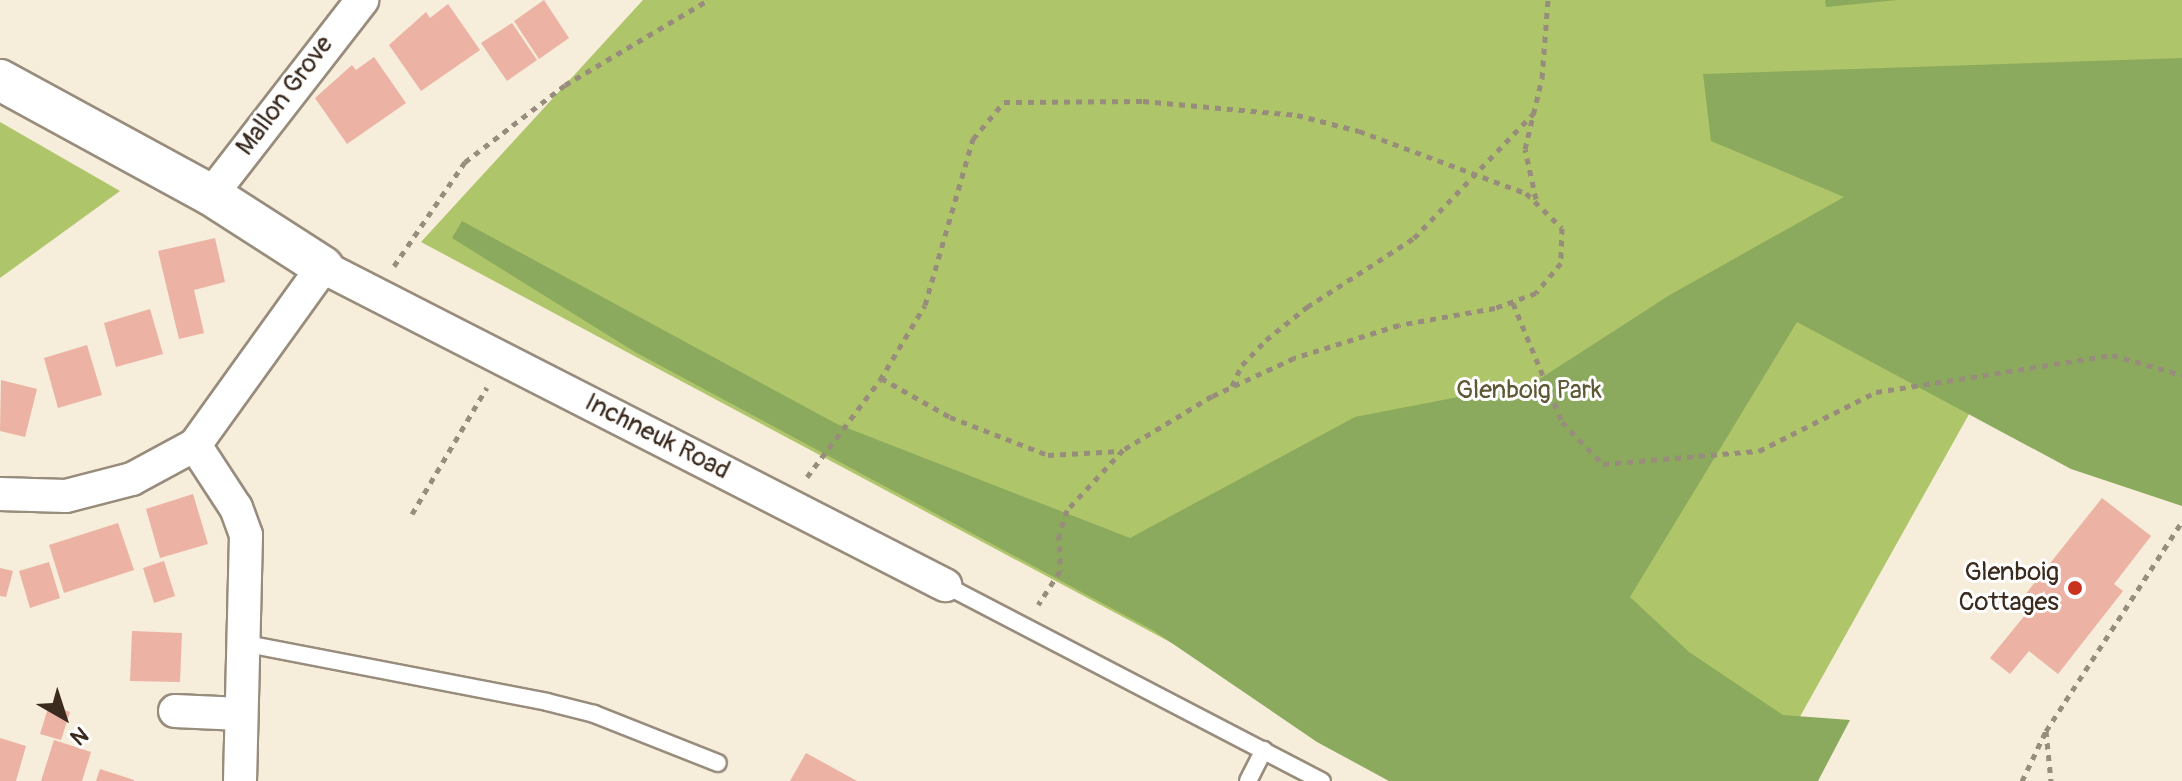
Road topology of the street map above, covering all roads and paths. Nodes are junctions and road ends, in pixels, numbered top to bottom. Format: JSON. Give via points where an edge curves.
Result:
{"nodes":[{"id":1,"x":362,"y":0,"type":"edge"},
{"id":2,"x":708,"y":0,"type":"edge"},
{"id":3,"x":1548,"y":0,"type":"edge"},
{"id":4,"x":0,"y":80,"type":"edge"},
{"id":5,"x":1534,"y":113,"type":"junction"},
{"id":6,"x":1476,"y":174,"type":"junction"},
{"id":7,"x":211,"y":195,"type":"junction"},
{"id":8,"x":1536,"y":200,"type":"junction"},
{"id":9,"x":323,"y":267,"type":"junction"},
{"id":10,"x":375,"y":293,"type":"junction"},
{"id":11,"x":1513,"y":303,"type":"junction"},
{"id":12,"x":504,"y":359,"type":"junction"},
{"id":13,"x":2182,"y":375,"type":"edge"},
{"id":14,"x":881,"y":378,"type":"junction"},
{"id":15,"x":1232,"y":387,"type":"junction"},
{"id":16,"x":195,"y":445,"type":"junction"},
{"id":17,"x":1122,"y":451,"type":"junction"},
{"id":18,"x":0,"y":494,"type":"edge"},
{"id":19,"x":789,"y":505,"type":"junction"},
{"id":20,"x":412,"y":514,"type":"dead end"},
{"id":21,"x":2180,"y":525,"type":"dead end"},
{"id":22,"x":945,"y":585,"type":"joint"},
{"id":23,"x":1020,"y":624,"type":"junction"},
{"id":24,"x":242,"y":643,"type":"junction"},
{"id":25,"x":175,"y":711,"type":"dead end"},
{"id":26,"x":241,"y":714,"type":"junction"},
{"id":27,"x":2046,"y":731,"type":"junction"},
{"id":28,"x":1264,"y":750,"type":"junction"},
{"id":29,"x":718,"y":763,"type":"dead end"},
{"id":30,"x":240,"y":781,"type":"edge"},
{"id":31,"x":1248,"y":781,"type":"edge"},
{"id":32,"x":1322,"y":781,"type":"edge"},
{"id":33,"x":2022,"y":781,"type":"edge"},
{"id":34,"x":2051,"y":781,"type":"edge"}],
"edges":[{"from":1,"to":7,"type":"street","name":"Mallon Grove"},
{"from":2,"to":10,"type":"path","via":[[565,85],[465,162]]},
{"from":3,"to":5,"type":"path"},
{"from":4,"to":7,"type":"street","name":"Inchneuk Road"},
{"from":5,"to":6,"type":"path"},
{"from":5,"to":8,"type":"path","via":[[1525,149]]},
{"from":6,"to":8,"type":"path"},
{"from":6,"to":14,"type":"path","via":[[1359,131],[1297,115],[1154,102],[1004,102],[973,139],[925,305]]},
{"from":6,"to":15,"type":"path","via":[[1395,253],[1357,272],[1266,340],[1242,365]]},
{"from":7,"to":9,"type":"street","name":"Inchneuk Road"},
{"from":8,"to":11,"type":"path","via":[[1562,228],[1561,263],[1543,288]]},
{"from":9,"to":10,"type":"street","name":"Inchneuk Road"},
{"from":9,"to":16,"type":"street"},
{"from":10,"to":12,"type":"street","name":"Inchneuk Road"},
{"from":11,"to":13,"type":"path","via":[[1562,422],[1603,464],[1759,451],[1876,392],[2096,357],[2112,355]]},
{"from":11,"to":15,"type":"path","via":[[1378,331],[1294,358]]},
{"from":12,"to":19,"type":"street","name":"Inchneuk Road"},
{"from":12,"to":20,"type":"path"},
{"from":14,"to":17,"type":"path","via":[[936,411],[1048,455]]},
{"from":14,"to":19,"type":"path","via":[[830,441]]},
{"from":15,"to":17,"type":"path"},
{"from":16,"to":18,"type":"street","via":[[132,479],[106,486],[66,496]]},
{"from":16,"to":24,"type":"street","via":[[236,508],[246,535]]},
{"from":17,"to":23,"type":"path","via":[[1067,510],[1059,534],[1056,584]]},
{"from":19,"to":22,"type":"street","name":"Inchneuk Road"},
{"from":21,"to":27,"type":"path"},
{"from":22,"to":23,"type":"lane","name":"Inchneuk Road"},
{"from":23,"to":28,"type":"lane","name":"Inchneuk Road"},
{"from":24,"to":26,"type":"street"},
{"from":24,"to":29,"type":"lane","via":[[547,702],[594,714]]},
{"from":25,"to":26,"type":"street"},
{"from":26,"to":30,"type":"street"},
{"from":27,"to":33,"type":"path"},
{"from":27,"to":34,"type":"path"},
{"from":28,"to":31,"type":"lane"},
{"from":28,"to":32,"type":"lane","name":"Inchneuk Road"}]}
